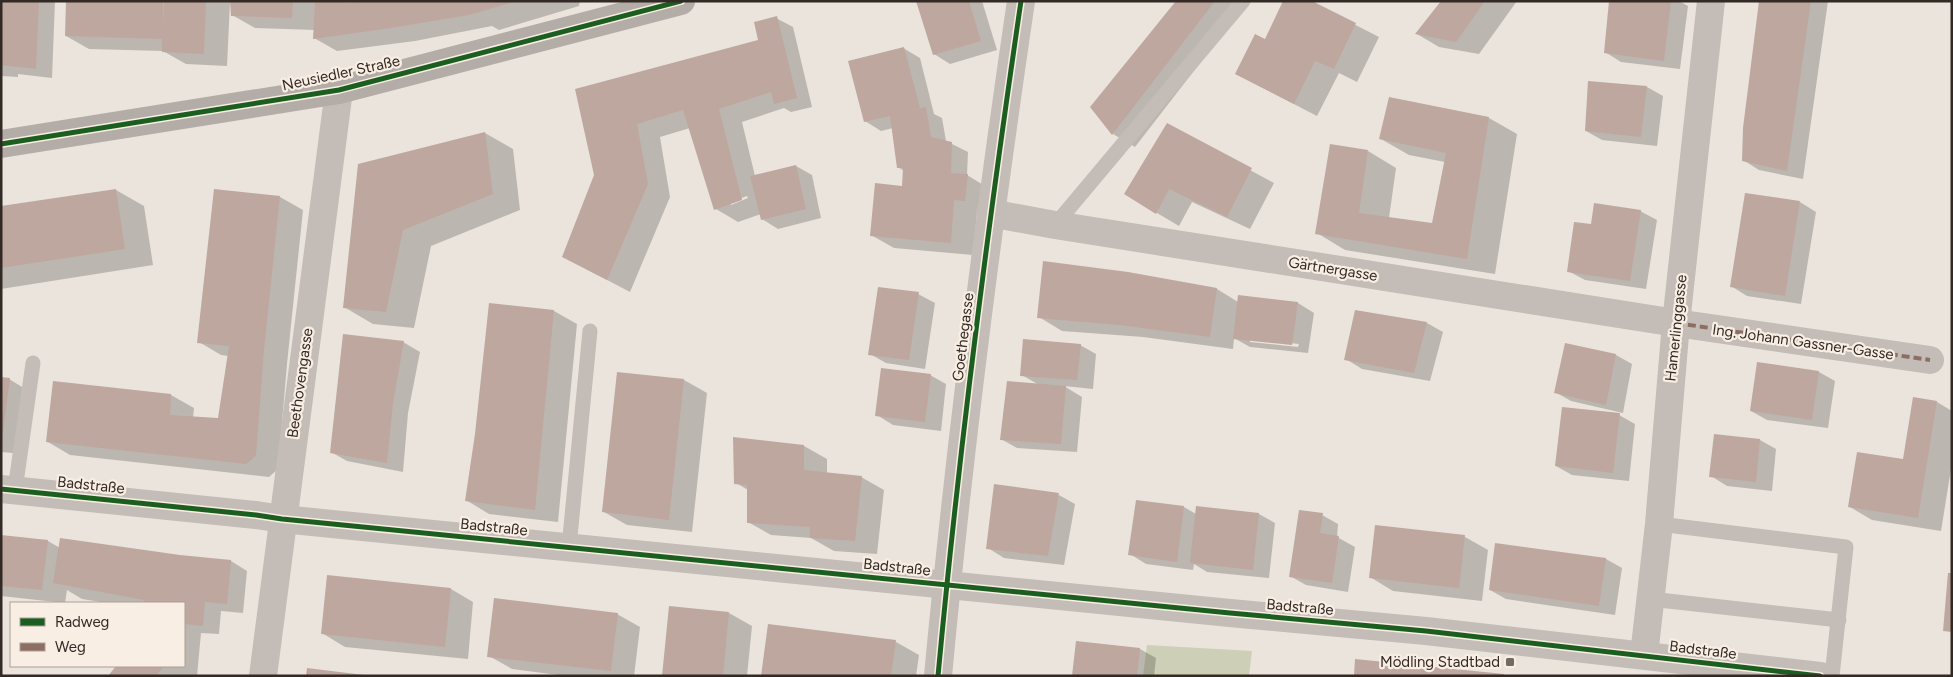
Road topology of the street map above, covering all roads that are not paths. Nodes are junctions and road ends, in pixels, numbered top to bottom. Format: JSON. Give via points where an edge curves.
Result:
{"nodes":[{"id":1,"x":681,"y":1,"type":"edge"},
{"id":2,"x":1020,"y":1,"type":"edge"},
{"id":3,"x":1243,"y":1,"type":"edge"},
{"id":4,"x":1711,"y":1,"type":"edge"},
{"id":5,"x":339,"y":90,"type":"junction"},
{"id":6,"x":1,"y":144,"type":"edge"},
{"id":7,"x":990,"y":213,"type":"junction"},
{"id":8,"x":1055,"y":225,"type":"junction"},
{"id":9,"x":1676,"y":323,"type":"junction"},
{"id":10,"x":590,"y":331,"type":"dead end"},
{"id":11,"x":1930,"y":360,"type":"dead end"},
{"id":12,"x":33,"y":362,"type":"dead end"},
{"id":13,"x":8,"y":489,"type":"edge"},
{"id":14,"x":282,"y":519,"type":"junction"},
{"id":15,"x":1659,"y":524,"type":"junction"},
{"id":16,"x":569,"y":547,"type":"junction"},
{"id":17,"x":947,"y":584,"type":"junction"},
{"id":18,"x":1650,"y":598,"type":"junction"},
{"id":19,"x":1839,"y":620,"type":"junction"},
{"id":20,"x":1644,"y":655,"type":"junction"},
{"id":21,"x":263,"y":676,"type":"edge"},
{"id":22,"x":938,"y":676,"type":"edge"},
{"id":23,"x":1820,"y":676,"type":"edge"},
{"id":24,"x":1832,"y":676,"type":"edge"}],
"edges":[{"from":1,"to":5,"type":"main road","name":"Neusiedler Straße"},
{"from":2,"to":7,"type":"street","name":"Goethegasse"},
{"from":3,"to":8,"type":"lane"},
{"from":4,"to":9,"type":"street","name":"Hamerlinggasse"},
{"from":5,"to":6,"type":"main road","name":"Neusiedler Straße"},
{"from":5,"to":14,"type":"street","name":"Beethovengasse"},
{"from":7,"to":8,"type":"street","name":"Gärtnergasse"},
{"from":7,"to":17,"type":"street","name":"Goethegasse"},
{"from":8,"to":9,"type":"street","name":"Gärtnergasse"},
{"from":9,"to":11,"type":"street","name":"Ing. Johann Gassner-Gasse"},
{"from":9,"to":15,"type":"street","name":"Hamerlinggasse"},
{"from":10,"to":16,"type":"lane"},
{"from":12,"to":13,"type":"lane"},
{"from":13,"to":14,"type":"street","name":"Badstraße"},
{"from":14,"to":16,"type":"street","name":"Badstraße"},
{"from":14,"to":21,"type":"street","name":"Beethovengasse"},
{"from":15,"to":18,"type":"street","name":"Hamerlinggasse"},
{"from":15,"to":19,"type":"lane","via":[[1846,547]]},
{"from":16,"to":17,"type":"street","name":"Badstraße"},
{"from":17,"to":20,"type":"street","name":"Badstraße"},
{"from":17,"to":22,"type":"street","name":"Goethegasse"},
{"from":18,"to":19,"type":"lane"},
{"from":18,"to":20,"type":"street","name":"Hamerlinggasse"},
{"from":19,"to":24,"type":"lane"},
{"from":20,"to":23,"type":"street","name":"Badstraße"}]}
